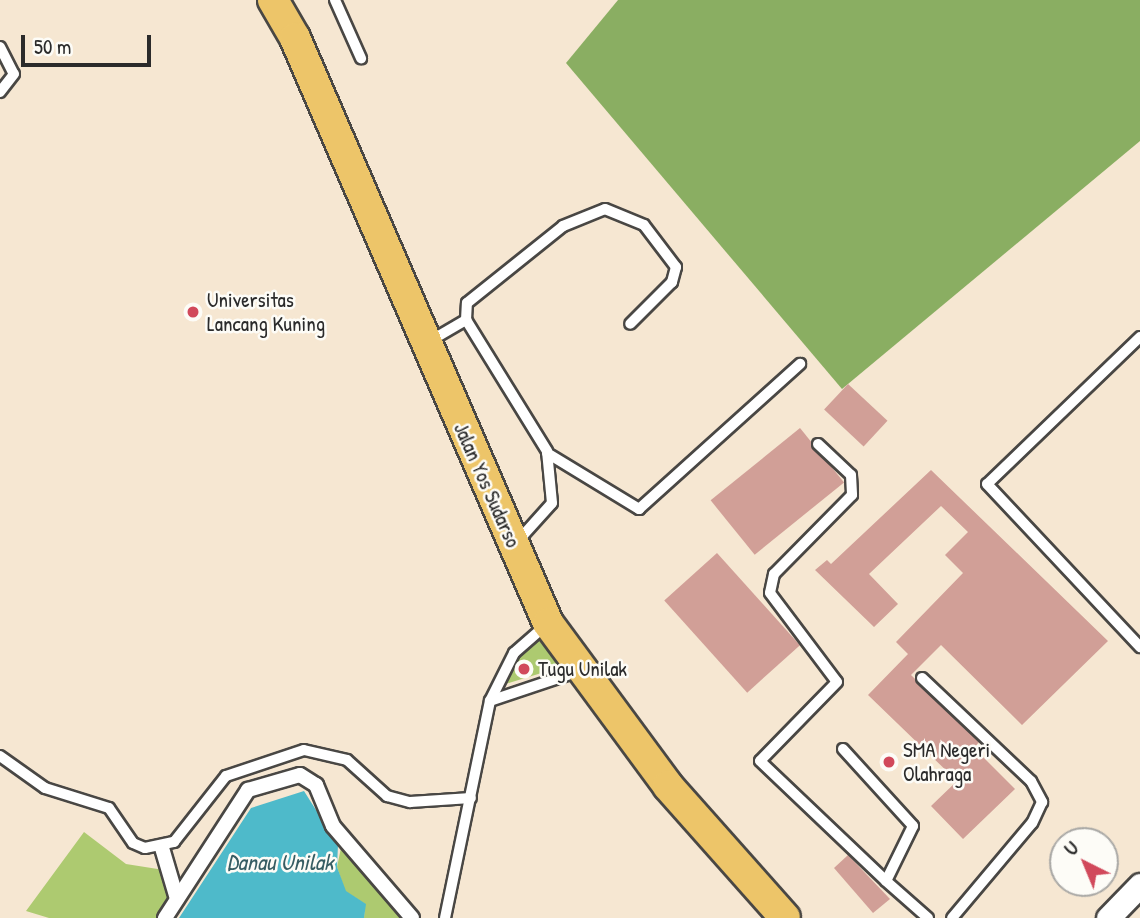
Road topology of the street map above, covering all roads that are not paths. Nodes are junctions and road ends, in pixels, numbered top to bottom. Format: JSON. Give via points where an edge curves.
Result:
{"nodes":[{"id":1,"x":273,"y":0,"type":"edge"},
{"id":2,"x":335,"y":0,"type":"edge"},
{"id":3,"x":0,"y":47,"type":"edge"},
{"id":4,"x":361,"y":58,"type":"dead end"},
{"id":5,"x":0,"y":92,"type":"edge"},
{"id":6,"x":466,"y":320,"type":"junction"},
{"id":7,"x":630,"y":324,"type":"dead end"},
{"id":8,"x":1140,"y":337,"type":"edge"},
{"id":9,"x":425,"y":344,"type":"junction"},
{"id":10,"x":800,"y":364,"type":"dead end"},
{"id":11,"x":818,"y":444,"type":"dead end"},
{"id":12,"x":547,"y":453,"type":"junction"},
{"id":13,"x":514,"y":545,"type":"junction"},
{"id":14,"x":548,"y":623,"type":"junction"},
{"id":15,"x":1140,"y":647,"type":"edge"},
{"id":16,"x":579,"y":670,"type":"junction"},
{"id":17,"x":922,"y":678,"type":"dead end"},
{"id":18,"x":490,"y":701,"type":"junction"},
{"id":19,"x":843,"y":749,"type":"dead end"},
{"id":20,"x":0,"y":756,"type":"edge"},
{"id":21,"x":471,"y":798,"type":"junction"},
{"id":22,"x":162,"y":848,"type":"junction"},
{"id":23,"x":886,"y":881,"type":"junction"},
{"id":24,"x":1140,"y":886,"type":"edge"},
{"id":25,"x":177,"y":899,"type":"junction"},
{"id":26,"x":165,"y":918,"type":"edge"},
{"id":27,"x":412,"y":918,"type":"edge"},
{"id":28,"x":445,"y":918,"type":"edge"},
{"id":29,"x":785,"y":918,"type":"edge"},
{"id":30,"x":928,"y":918,"type":"edge"},
{"id":31,"x":952,"y":918,"type":"edge"},
{"id":32,"x":1108,"y":918,"type":"edge"}],
"edges":[{"from":1,"to":9,"type":"main road","name":"Jalan Yos Sudarso","via":[[295,38]]},
{"from":2,"to":4,"type":"lane"},
{"from":3,"to":5,"type":"lane","via":[[14,74]]},
{"from":6,"to":7,"type":"lane","via":[[467,303],[478,289],[563,226],[605,209],[644,225],[676,267],[672,282]]},
{"from":6,"to":9,"type":"lane"},
{"from":6,"to":12,"type":"lane"},
{"from":8,"to":15,"type":"lane","via":[[987,484]]},
{"from":9,"to":13,"type":"main road","name":"Jalan Yos Sudarso"},
{"from":10,"to":12,"type":"lane","via":[[639,509]]},
{"from":11,"to":23,"type":"lane","via":[[851,475],[852,495],[774,574],[770,593],[837,682],[760,761]]},
{"from":12,"to":13,"type":"lane","via":[[552,503]]},
{"from":13,"to":14,"type":"main road","name":"Jalan Yos Sudarso"},
{"from":14,"to":16,"type":"main road","name":"Jalan Yos Sudarso"},
{"from":14,"to":18,"type":"lane","via":[[514,653]]},
{"from":16,"to":18,"type":"lane"},
{"from":16,"to":29,"type":"main road","name":"Jalan Yos Sudarso","via":[[668,786]]},
{"from":17,"to":31,"type":"lane","via":[[1031,782],[1042,802],[1032,823]]},
{"from":18,"to":21,"type":"lane"},
{"from":19,"to":23,"type":"lane","via":[[913,826]]},
{"from":20,"to":22,"type":"lane","via":[[45,788],[109,808],[133,843]]},
{"from":21,"to":22,"type":"lane","via":[[410,802],[387,796],[347,760],[303,750],[226,776],[174,842]]},
{"from":21,"to":28,"type":"lane"},
{"from":22,"to":25,"type":"street"},
{"from":23,"to":30,"type":"lane"},
{"from":24,"to":32,"type":"street"},
{"from":25,"to":26,"type":"street"},
{"from":25,"to":27,"type":"street","via":[[248,790],[300,775],[316,785],[333,826]]}]}
